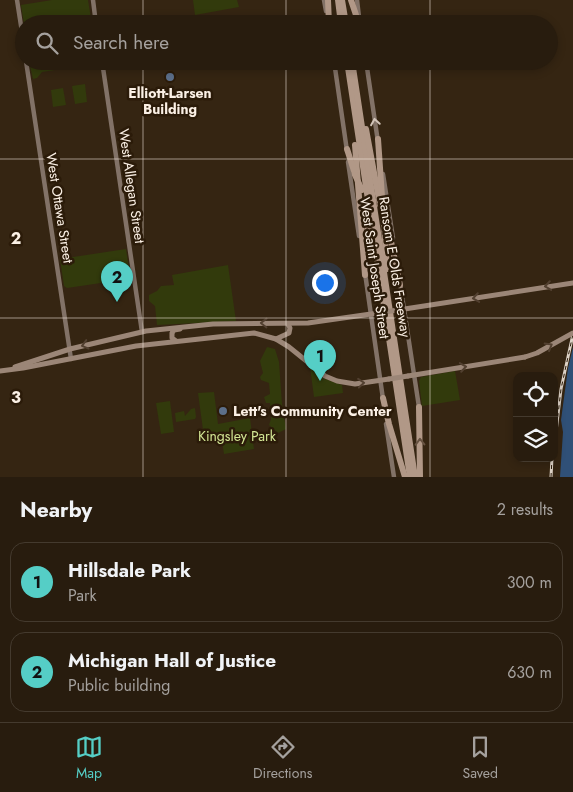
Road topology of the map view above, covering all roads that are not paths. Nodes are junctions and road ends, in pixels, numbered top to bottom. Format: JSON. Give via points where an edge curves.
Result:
{"nodes":[{"id":1,"x":17,"y":0,"type":"edge"},
{"id":2,"x":93,"y":0,"type":"edge"},
{"id":3,"x":324,"y":0,"type":"edge"},
{"id":4,"x":328,"y":0,"type":"edge"},
{"id":5,"x":338,"y":0,"type":"edge"},
{"id":6,"x":342,"y":0,"type":"edge"},
{"id":7,"x":351,"y":0,"type":"edge"},
{"id":8,"x":357,"y":0,"type":"edge"},
{"id":9,"x":19,"y":15,"type":"edge"},
{"id":10,"x":95,"y":15,"type":"edge"},
{"id":11,"x":326,"y":15,"type":"edge"},
{"id":12,"x":328,"y":15,"type":"edge"},
{"id":13,"x":340,"y":15,"type":"edge"},
{"id":14,"x":344,"y":15,"type":"edge"},
{"id":15,"x":356,"y":15,"type":"edge"},
{"id":16,"x":358,"y":15,"type":"edge"},
{"id":17,"x":27,"y":70,"type":"edge"},
{"id":18,"x":103,"y":70,"type":"edge"},
{"id":19,"x":335,"y":70,"type":"edge"},
{"id":20,"x":350,"y":70,"type":"edge"},
{"id":21,"x":351,"y":70,"type":"edge"},
{"id":22,"x":351,"y":70,"type":"edge"},
{"id":23,"x":352,"y":70,"type":"edge"},
{"id":24,"x":367,"y":70,"type":"edge"},
{"id":25,"x":378,"y":139,"type":"junction"},
{"id":26,"x":347,"y":149,"type":"junction"},
{"id":27,"x":365,"y":275,"type":"junction"},
{"id":28,"x":573,"y":282,"type":"edge"},
{"id":29,"x":400,"y":285,"type":"junction"},
{"id":30,"x":401,"y":309,"type":"junction"},
{"id":31,"x":371,"y":314,"type":"junction"},
{"id":32,"x":212,"y":324,"type":"junction"},
{"id":33,"x":288,"y":324,"type":"junction"},
{"id":34,"x":392,"y":328,"type":"junction"},
{"id":35,"x":142,"y":332,"type":"junction"},
{"id":36,"x":134,"y":333,"type":"junction"},
{"id":37,"x":573,"y":333,"type":"edge"},
{"id":38,"x":276,"y":339,"type":"junction"},
{"id":39,"x":176,"y":340,"type":"junction"},
{"id":40,"x":144,"y":345,"type":"junction"},
{"id":41,"x":70,"y":349,"type":"junction"},
{"id":42,"x":107,"y":351,"type":"junction"},
{"id":43,"x":54,"y":354,"type":"junction"},
{"id":44,"x":71,"y":359,"type":"junction"},
{"id":45,"x":36,"y":366,"type":"junction"},
{"id":46,"x":0,"y":371,"type":"edge"},
{"id":47,"x":393,"y":372,"type":"junction"},
{"id":48,"x":414,"y":375,"type":"junction"},
{"id":49,"x":380,"y":380,"type":"junction"},
{"id":50,"x":383,"y":398,"type":"junction"},
{"id":51,"x":419,"y":407,"type":"joint"},
{"id":52,"x":394,"y":477,"type":"edge"},
{"id":53,"x":405,"y":477,"type":"edge"},
{"id":54,"x":410,"y":477,"type":"edge"},
{"id":55,"x":415,"y":477,"type":"edge"},
{"id":56,"x":420,"y":477,"type":"edge"}],
"edges":[{"from":1,"to":9,"type":"main road"},
{"from":2,"to":10,"type":"main road"},
{"from":3,"to":11,"type":"main road"},
{"from":4,"to":12,"type":"highway"},
{"from":5,"to":13,"type":"highway"},
{"from":6,"to":14,"type":"highway"},
{"from":7,"to":15,"type":"highway"},
{"from":8,"to":16,"type":"main road"},
{"from":17,"to":41,"type":"main road","name":"West Ottawa Street"},
{"from":18,"to":35,"type":"main road","name":"West Allegan Street"},
{"from":19,"to":26,"type":"main road","name":"West Saint Joseph Street"},
{"from":20,"to":27,"type":"highway"},
{"from":21,"to":34,"type":"highway","name":"Ransom E Olds Freeway"},
{"from":22,"to":47,"type":"highway","name":"Ransom E Olds Freeway"},
{"from":23,"to":29,"type":"highway","bridge":true},
{"from":25,"to":24,"type":"main road","one_way":true},
{"from":25,"to":29,"type":"main road"},
{"from":25,"to":34,"type":"highway"},
{"from":26,"to":27,"type":"main road","name":"West Saint Joseph Street"},
{"from":26,"to":47,"type":"highway","bridge":true,"via":[[362,190]]},
{"from":27,"to":31,"type":"main road","name":"West Saint Joseph Street"},
{"from":28,"to":30,"type":"main road","one_way":true},
{"from":29,"to":30,"type":"main road"},
{"from":30,"to":31,"type":"main road","bridge":true},
{"from":30,"to":48,"type":"main road"},
{"from":31,"to":33,"type":"main road"},
{"from":31,"to":49,"type":"main road","name":"West Saint Joseph Street"},
{"from":33,"to":32,"type":"main road","one_way":true},
{"from":32,"to":35,"type":"main road"},
{"from":32,"to":39,"type":"main road","via":[[174,330],[172,336]]},
{"from":33,"to":38,"type":"main road","via":[[288,333]]},
{"from":34,"to":55,"type":"highway","name":"Ransom E Olds Freeway"},
{"from":35,"to":36,"type":"main road"},
{"from":35,"to":40,"type":"main road","name":"West Allegan Street"},
{"from":36,"to":41,"type":"main road","one_way":true},
{"from":36,"to":42,"type":"main road","via":[[106,342]]},
{"from":48,"to":37,"type":"main road","one_way":true,"bridge":true,"via":[[525,357]]},
{"from":38,"to":39,"type":"main road","via":[[254,333]]},
{"from":38,"to":49,"type":"main road","one_way":true,"via":[[330,378],[355,384]]},
{"from":39,"to":40,"type":"main road"},
{"from":40,"to":42,"type":"main road"},
{"from":41,"to":43,"type":"main road"},
{"from":41,"to":44,"type":"main road","name":"West Ottawa Street"},
{"from":42,"to":44,"type":"main road"},
{"from":43,"to":45,"type":"main road","via":[[55,360]]},
{"from":43,"to":46,"type":"main road"},
{"from":44,"to":45,"type":"main road"},
{"from":45,"to":46,"type":"main road"},
{"from":47,"to":54,"type":"highway","name":"Ransom E Olds Freeway"},
{"from":48,"to":49,"type":"main road","bridge":true},
{"from":48,"to":51,"type":"main road"},
{"from":49,"to":50,"type":"main road","name":"West Saint Joseph Street"},
{"from":50,"to":52,"type":"main road","name":"West Saint Joseph Street"},
{"from":50,"to":53,"type":"highway"},
{"from":56,"to":51,"type":"highway","one_way":true}]}
